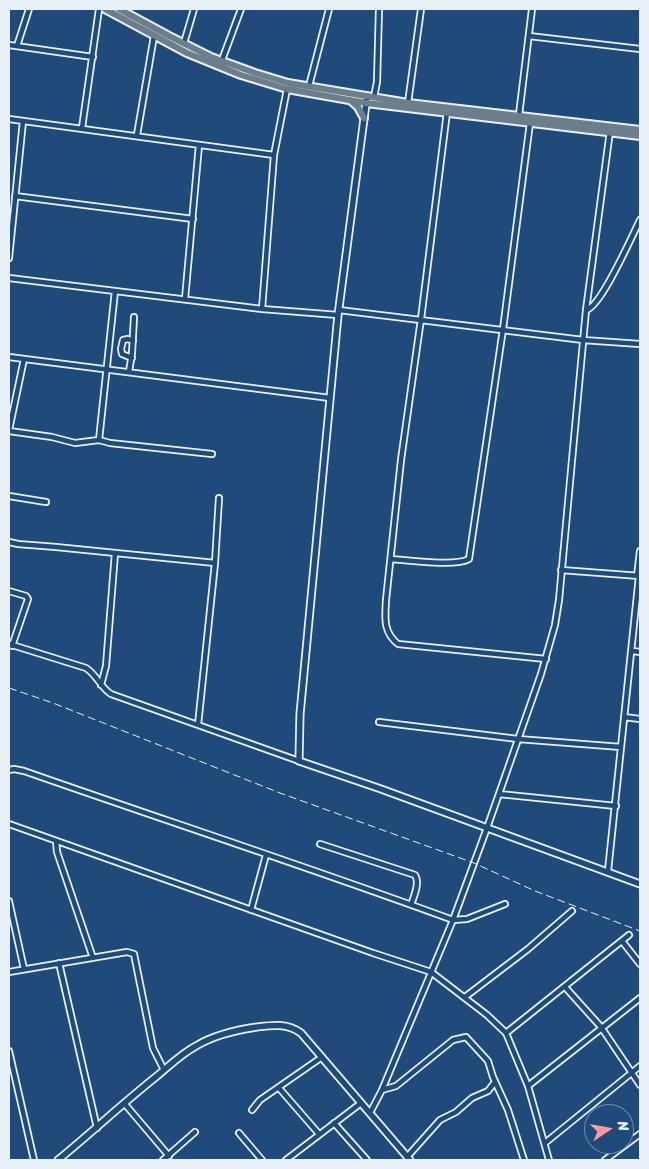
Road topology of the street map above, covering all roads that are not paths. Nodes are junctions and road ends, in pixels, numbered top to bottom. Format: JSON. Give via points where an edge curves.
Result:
{"nodes":[{"id":1,"x":29,"y":9,"type":"edge"},
{"id":2,"x":100,"y":9,"type":"edge"},
{"id":3,"x":105,"y":9,"type":"edge"},
{"id":4,"x":194,"y":9,"type":"edge"},
{"id":5,"x":241,"y":9,"type":"edge"},
{"id":6,"x":329,"y":9,"type":"edge"},
{"id":7,"x":379,"y":9,"type":"edge"},
{"id":8,"x":420,"y":9,"type":"edge"},
{"id":9,"x":532,"y":9,"type":"edge"},
{"id":10,"x":124,"y":10,"type":"edge"},
{"id":11,"x":154,"y":36,"type":"junction"},
{"id":12,"x":529,"y":36,"type":"junction"},
{"id":13,"x":184,"y":43,"type":"junction"},
{"id":14,"x":9,"y":45,"type":"edge"},
{"id":15,"x":17,"y":46,"type":"junction"},
{"id":16,"x":640,"y":49,"type":"edge"},
{"id":17,"x":93,"y":57,"type":"junction"},
{"id":18,"x":222,"y":60,"type":"junction"},
{"id":19,"x":308,"y":86,"type":"junction"},
{"id":20,"x":287,"y":88,"type":"junction"},
{"id":21,"x":369,"y":98,"type":"junction"},
{"id":22,"x":348,"y":100,"type":"junction"},
{"id":23,"x":408,"y":103,"type":"junction"},
{"id":24,"x":447,"y":112,"type":"junction"},
{"id":25,"x":519,"y":115,"type":"junction"},
{"id":26,"x":364,"y":118,"type":"junction"},
{"id":27,"x":9,"y":119,"type":"edge"},
{"id":28,"x":23,"y":120,"type":"junction"},
{"id":29,"x":530,"y":123,"type":"junction"},
{"id":30,"x":82,"y":128,"type":"junction"},
{"id":31,"x":610,"y":130,"type":"junction"},
{"id":32,"x":640,"y":130,"type":"edge"},
{"id":33,"x":137,"y":135,"type":"junction"},
{"id":34,"x":640,"y":136,"type":"edge"},
{"id":35,"x":200,"y":145,"type":"junction"},
{"id":36,"x":274,"y":155,"type":"junction"},
{"id":37,"x":16,"y":196,"type":"junction"},
{"id":38,"x":193,"y":220,"type":"junction"},
{"id":39,"x":640,"y":220,"type":"edge"},
{"id":40,"x":9,"y":258,"type":"edge"},
{"id":41,"x":9,"y":278,"type":"edge"},
{"id":42,"x":115,"y":291,"type":"junction"},
{"id":43,"x":185,"y":299,"type":"junction"},
{"id":44,"x":262,"y":309,"type":"junction"},
{"id":45,"x":586,"y":310,"type":"junction"},
{"id":46,"x":339,"y":312,"type":"junction"},
{"id":47,"x":134,"y":317,"type":"dead end"},
{"id":48,"x":421,"y":320,"type":"junction"},
{"id":49,"x":504,"y":329,"type":"junction"},
{"id":50,"x":583,"y":340,"type":"junction"},
{"id":51,"x":133,"y":341,"type":"junction"},
{"id":52,"x":640,"y":344,"type":"edge"},
{"id":53,"x":9,"y":357,"type":"edge"},
{"id":54,"x":132,"y":358,"type":"junction"},
{"id":55,"x":24,"y":359,"type":"junction"},
{"id":56,"x":106,"y":369,"type":"junction"},
{"id":57,"x":129,"y":372,"type":"junction"},
{"id":58,"x":330,"y":398,"type":"junction"},
{"id":59,"x":9,"y":430,"type":"edge"},
{"id":60,"x":99,"y":440,"type":"junction"},
{"id":61,"x":212,"y":454,"type":"dead end"},
{"id":62,"x":9,"y":496,"type":"edge"},
{"id":63,"x":219,"y":498,"type":"dead end"},
{"id":64,"x":46,"y":502,"type":"dead end"},
{"id":65,"x":9,"y":542,"type":"edge"},
{"id":66,"x":640,"y":551,"type":"edge"},
{"id":67,"x":115,"y":553,"type":"junction"},
{"id":68,"x":391,"y":559,"type":"junction"},
{"id":69,"x":215,"y":564,"type":"junction"},
{"id":70,"x":561,"y":570,"type":"junction"},
{"id":71,"x":639,"y":576,"type":"edge"},
{"id":72,"x":9,"y":591,"type":"edge"},
{"id":73,"x":10,"y":645,"type":"edge"},
{"id":74,"x":633,"y":652,"type":"junction"},
{"id":75,"x":640,"y":652,"type":"edge"},
{"id":76,"x":546,"y":659,"type":"junction"},
{"id":77,"x":101,"y":685,"type":"junction"},
{"id":78,"x":624,"y":717,"type":"junction"},
{"id":79,"x":640,"y":719,"type":"edge"},
{"id":80,"x":379,"y":722,"type":"dead end"},
{"id":81,"x":198,"y":725,"type":"junction"},
{"id":82,"x":518,"y":739,"type":"junction"},
{"id":83,"x":621,"y":747,"type":"junction"},
{"id":84,"x":299,"y":760,"type":"junction"},
{"id":85,"x":9,"y":770,"type":"edge"},
{"id":86,"x":499,"y":794,"type":"junction"},
{"id":87,"x":616,"y":806,"type":"junction"},
{"id":88,"x":9,"y":824,"type":"edge"},
{"id":89,"x":487,"y":828,"type":"junction"},
{"id":90,"x":56,"y":841,"type":"junction"},
{"id":91,"x":320,"y":844,"type":"dead end"},
{"id":92,"x":266,"y":855,"type":"junction"},
{"id":93,"x":608,"y":871,"type":"junction"},
{"id":94,"x":640,"y":884,"type":"edge"},
{"id":95,"x":9,"y":901,"type":"edge"},
{"id":96,"x":505,"y":904,"type":"dead end"},
{"id":97,"x":411,"y":905,"type":"junction"},
{"id":98,"x":250,"y":910,"type":"junction"},
{"id":99,"x":572,"y":911,"type":"dead end"},
{"id":100,"x":453,"y":920,"type":"junction"},
{"id":101,"x":629,"y":935,"type":"dead end"},
{"id":102,"x":622,"y":941,"type":"junction"},
{"id":103,"x":93,"y":958,"type":"junction"},
{"id":104,"x":59,"y":963,"type":"junction"},
{"id":105,"x":640,"y":964,"type":"edge"},
{"id":106,"x":24,"y":969,"type":"junction"},
{"id":107,"x":9,"y":972,"type":"edge"},
{"id":108,"x":431,"y":972,"type":"junction"},
{"id":109,"x":565,"y":987,"type":"junction"},
{"id":110,"x":465,"y":998,"type":"junction"},
{"id":111,"x":640,"y":998,"type":"edge"},
{"id":112,"x":601,"y":1027,"type":"junction"},
{"id":113,"x":506,"y":1034,"type":"junction"},
{"id":114,"x":9,"y":1051,"type":"edge"},
{"id":115,"x":322,"y":1057,"type":"junction"},
{"id":116,"x":640,"y":1066,"type":"edge"},
{"id":117,"x":164,"y":1070,"type":"junction"},
{"id":118,"x":632,"y":1073,"type":"junction"},
{"id":119,"x":495,"y":1082,"type":"junction"},
{"id":120,"x":640,"y":1085,"type":"edge"},
{"id":121,"x":528,"y":1086,"type":"junction"},
{"id":122,"x":279,"y":1088,"type":"junction"},
{"id":123,"x":382,"y":1090,"type":"junction"},
{"id":124,"x":124,"y":1103,"type":"junction"},
{"id":125,"x":362,"y":1103,"type":"junction"},
{"id":126,"x":252,"y":1110,"type":"dead end"},
{"id":127,"x":370,"y":1113,"type":"junction"},
{"id":128,"x":334,"y":1123,"type":"junction"},
{"id":129,"x":97,"y":1128,"type":"junction"},
{"id":130,"x":195,"y":1132,"type":"dead end"},
{"id":131,"x":239,"y":1133,"type":"dead end"},
{"id":132,"x":319,"y":1134,"type":"junction"},
{"id":133,"x":640,"y":1134,"type":"edge"},
{"id":134,"x":545,"y":1143,"type":"junction"},
{"id":135,"x":169,"y":1156,"type":"junction"},
{"id":136,"x":409,"y":1159,"type":"edge"},
{"id":137,"x":34,"y":1160,"type":"edge"},
{"id":138,"x":58,"y":1160,"type":"edge"},
{"id":139,"x":163,"y":1160,"type":"edge"},
{"id":140,"x":262,"y":1160,"type":"edge"},
{"id":141,"x":286,"y":1160,"type":"edge"},
{"id":142,"x":367,"y":1160,"type":"edge"},
{"id":143,"x":524,"y":1160,"type":"edge"},
{"id":144,"x":549,"y":1160,"type":"edge"},
{"id":145,"x":605,"y":1160,"type":"edge"}],
"edges":[{"from":1,"to":15,"type":"street"},
{"from":2,"to":17,"type":"street"},
{"from":3,"to":11,"type":"main road"},
{"from":4,"to":13,"type":"street"},
{"from":5,"to":18,"type":"street"},
{"from":6,"to":19,"type":"street"},
{"from":7,"to":21,"type":"street","via":[[377,82]]},
{"from":8,"to":23,"type":"street"},
{"from":9,"to":12,"type":"street"},
{"from":10,"to":13,"type":"main road"},
{"from":11,"to":20,"type":"main road","via":[[233,72]]},
{"from":11,"to":33,"type":"street"},
{"from":12,"to":16,"type":"street"},
{"from":12,"to":25,"type":"street"},
{"from":13,"to":18,"type":"main road"},
{"from":14,"to":15,"type":"street"},
{"from":15,"to":17,"type":"street"},
{"from":17,"to":30,"type":"street"},
{"from":18,"to":19,"type":"main road","via":[[255,73]]},
{"from":19,"to":21,"type":"main road"},
{"from":20,"to":22,"type":"main road"},
{"from":20,"to":36,"type":"street"},
{"from":21,"to":22,"type":"main road"},
{"from":21,"to":23,"type":"main road"},
{"from":21,"to":24,"type":"main road"},
{"from":21,"to":26,"type":"street"},
{"from":22,"to":26,"type":"main road","via":[[358,107]]},
{"from":23,"to":25,"type":"main road"},
{"from":24,"to":29,"type":"main road"},
{"from":24,"to":48,"type":"street"},
{"from":25,"to":31,"type":"main road"},
{"from":26,"to":46,"type":"street"},
{"from":27,"to":28,"type":"street"},
{"from":28,"to":30,"type":"street"},
{"from":28,"to":37,"type":"street"},
{"from":29,"to":31,"type":"main road"},
{"from":29,"to":49,"type":"street"},
{"from":30,"to":33,"type":"street"},
{"from":31,"to":32,"type":"main road"},
{"from":31,"to":34,"type":"main road"},
{"from":31,"to":45,"type":"street"},
{"from":33,"to":35,"type":"street"},
{"from":35,"to":36,"type":"street"},
{"from":35,"to":38,"type":"street"},
{"from":36,"to":44,"type":"street"},
{"from":37,"to":38,"type":"street"},
{"from":37,"to":40,"type":"street"},
{"from":38,"to":43,"type":"street"},
{"from":39,"to":45,"type":"street","via":[[608,284],[593,306]]},
{"from":41,"to":42,"type":"street"},
{"from":42,"to":43,"type":"street"},
{"from":42,"to":56,"type":"street"},
{"from":43,"to":44,"type":"street"},
{"from":44,"to":46,"type":"street"},
{"from":45,"to":50,"type":"street"},
{"from":46,"to":48,"type":"street"},
{"from":46,"to":58,"type":"street"},
{"from":47,"to":51,"type":"street"},
{"from":48,"to":49,"type":"street"},
{"from":48,"to":68,"type":"street"},
{"from":49,"to":50,"type":"street"},
{"from":49,"to":68,"type":"street","via":[[468,559],[450,563]]},
{"from":50,"to":52,"type":"street"},
{"from":50,"to":70,"type":"street"},
{"from":51,"to":54,"type":"street"},
{"from":51,"to":54,"type":"street","via":[[123,340],[121,349],[122,354]]},
{"from":53,"to":55,"type":"street"},
{"from":54,"to":57,"type":"street"},
{"from":55,"to":56,"type":"street"},
{"from":55,"to":59,"type":"street"},
{"from":56,"to":57,"type":"street"},
{"from":56,"to":60,"type":"street"},
{"from":57,"to":58,"type":"street"},
{"from":58,"to":84,"type":"street","via":[[300,714]]},
{"from":59,"to":60,"type":"street","via":[[75,443]]},
{"from":60,"to":61,"type":"street"},
{"from":62,"to":64,"type":"street"},
{"from":63,"to":69,"type":"street"},
{"from":65,"to":67,"type":"street"},
{"from":66,"to":71,"type":"street"},
{"from":67,"to":69,"type":"street"},
{"from":67,"to":77,"type":"street","via":[[106,666]]},
{"from":68,"to":76,"type":"street","via":[[385,615],[389,635],[398,644]]},
{"from":69,"to":81,"type":"street"},
{"from":70,"to":71,"type":"street"},
{"from":70,"to":76,"type":"street","via":[[555,625]]},
{"from":71,"to":74,"type":"street"},
{"from":72,"to":73,"type":"street","via":[[28,599]]},
{"from":73,"to":77,"type":"street","via":[[86,668],[92,671]]},
{"from":74,"to":75,"type":"street"},
{"from":74,"to":78,"type":"street"},
{"from":76,"to":82,"type":"street"},
{"from":77,"to":81,"type":"street","via":[[111,694]]},
{"from":78,"to":79,"type":"street"},
{"from":78,"to":83,"type":"street"},
{"from":80,"to":82,"type":"street"},
{"from":81,"to":84,"type":"street"},
{"from":82,"to":83,"type":"street"},
{"from":82,"to":86,"type":"street"},
{"from":83,"to":87,"type":"street"},
{"from":84,"to":89,"type":"street"},
{"from":85,"to":92,"type":"street","via":[[24,771]]},
{"from":86,"to":87,"type":"street"},
{"from":86,"to":89,"type":"street"},
{"from":87,"to":93,"type":"street"},
{"from":88,"to":90,"type":"street"},
{"from":89,"to":93,"type":"street"},
{"from":89,"to":100,"type":"street"},
{"from":90,"to":98,"type":"street"},
{"from":90,"to":103,"type":"street"},
{"from":91,"to":97,"type":"street","via":[[415,875]]},
{"from":92,"to":97,"type":"street"},
{"from":92,"to":98,"type":"street"},
{"from":93,"to":94,"type":"street"},
{"from":95,"to":106,"type":"street"},
{"from":96,"to":100,"type":"street","via":[[467,919]]},
{"from":97,"to":100,"type":"street"},
{"from":98,"to":108,"type":"street"},
{"from":99,"to":110,"type":"street"},
{"from":100,"to":108,"type":"street"},
{"from":101,"to":102,"type":"street"},
{"from":102,"to":105,"type":"street"},
{"from":102,"to":109,"type":"street"},
{"from":103,"to":104,"type":"street"},
{"from":103,"to":117,"type":"street","via":[[126,952],[134,954],[153,1048]]},
{"from":104,"to":106,"type":"street"},
{"from":104,"to":129,"type":"street"},
{"from":106,"to":107,"type":"street"},
{"from":108,"to":110,"type":"street"},
{"from":108,"to":123,"type":"street"},
{"from":109,"to":112,"type":"street"},
{"from":109,"to":113,"type":"street"},
{"from":110,"to":113,"type":"street"},
{"from":111,"to":112,"type":"street"},
{"from":112,"to":118,"type":"street"},
{"from":112,"to":121,"type":"street"},
{"from":113,"to":121,"type":"street"},
{"from":114,"to":137,"type":"street"},
{"from":115,"to":117,"type":"street","via":[[301,1033],[278,1024],[214,1037],[183,1054]]},
{"from":115,"to":122,"type":"street"},
{"from":115,"to":125,"type":"street"},
{"from":116,"to":118,"type":"street"},
{"from":117,"to":124,"type":"street"},
{"from":118,"to":120,"type":"street"},
{"from":118,"to":134,"type":"street"},
{"from":119,"to":123,"type":"street","via":[[488,1061],[466,1037],[453,1040],[405,1081]]},
{"from":119,"to":136,"type":"street","via":[[488,1090],[440,1120]]},
{"from":119,"to":143,"type":"street"},
{"from":121,"to":134,"type":"street"},
{"from":122,"to":126,"type":"street","via":[[260,1100]]},
{"from":122,"to":132,"type":"street"},
{"from":123,"to":127,"type":"street"},
{"from":124,"to":129,"type":"street"},
{"from":124,"to":135,"type":"street"},
{"from":125,"to":127,"type":"street"},
{"from":125,"to":128,"type":"street"},
{"from":127,"to":136,"type":"street"},
{"from":128,"to":132,"type":"street"},
{"from":128,"to":142,"type":"street"},
{"from":129,"to":138,"type":"street"},
{"from":130,"to":135,"type":"street"},
{"from":131,"to":140,"type":"street"},
{"from":132,"to":141,"type":"street"},
{"from":133,"to":145,"type":"street"},
{"from":134,"to":144,"type":"street"},
{"from":135,"to":139,"type":"street"}]}
